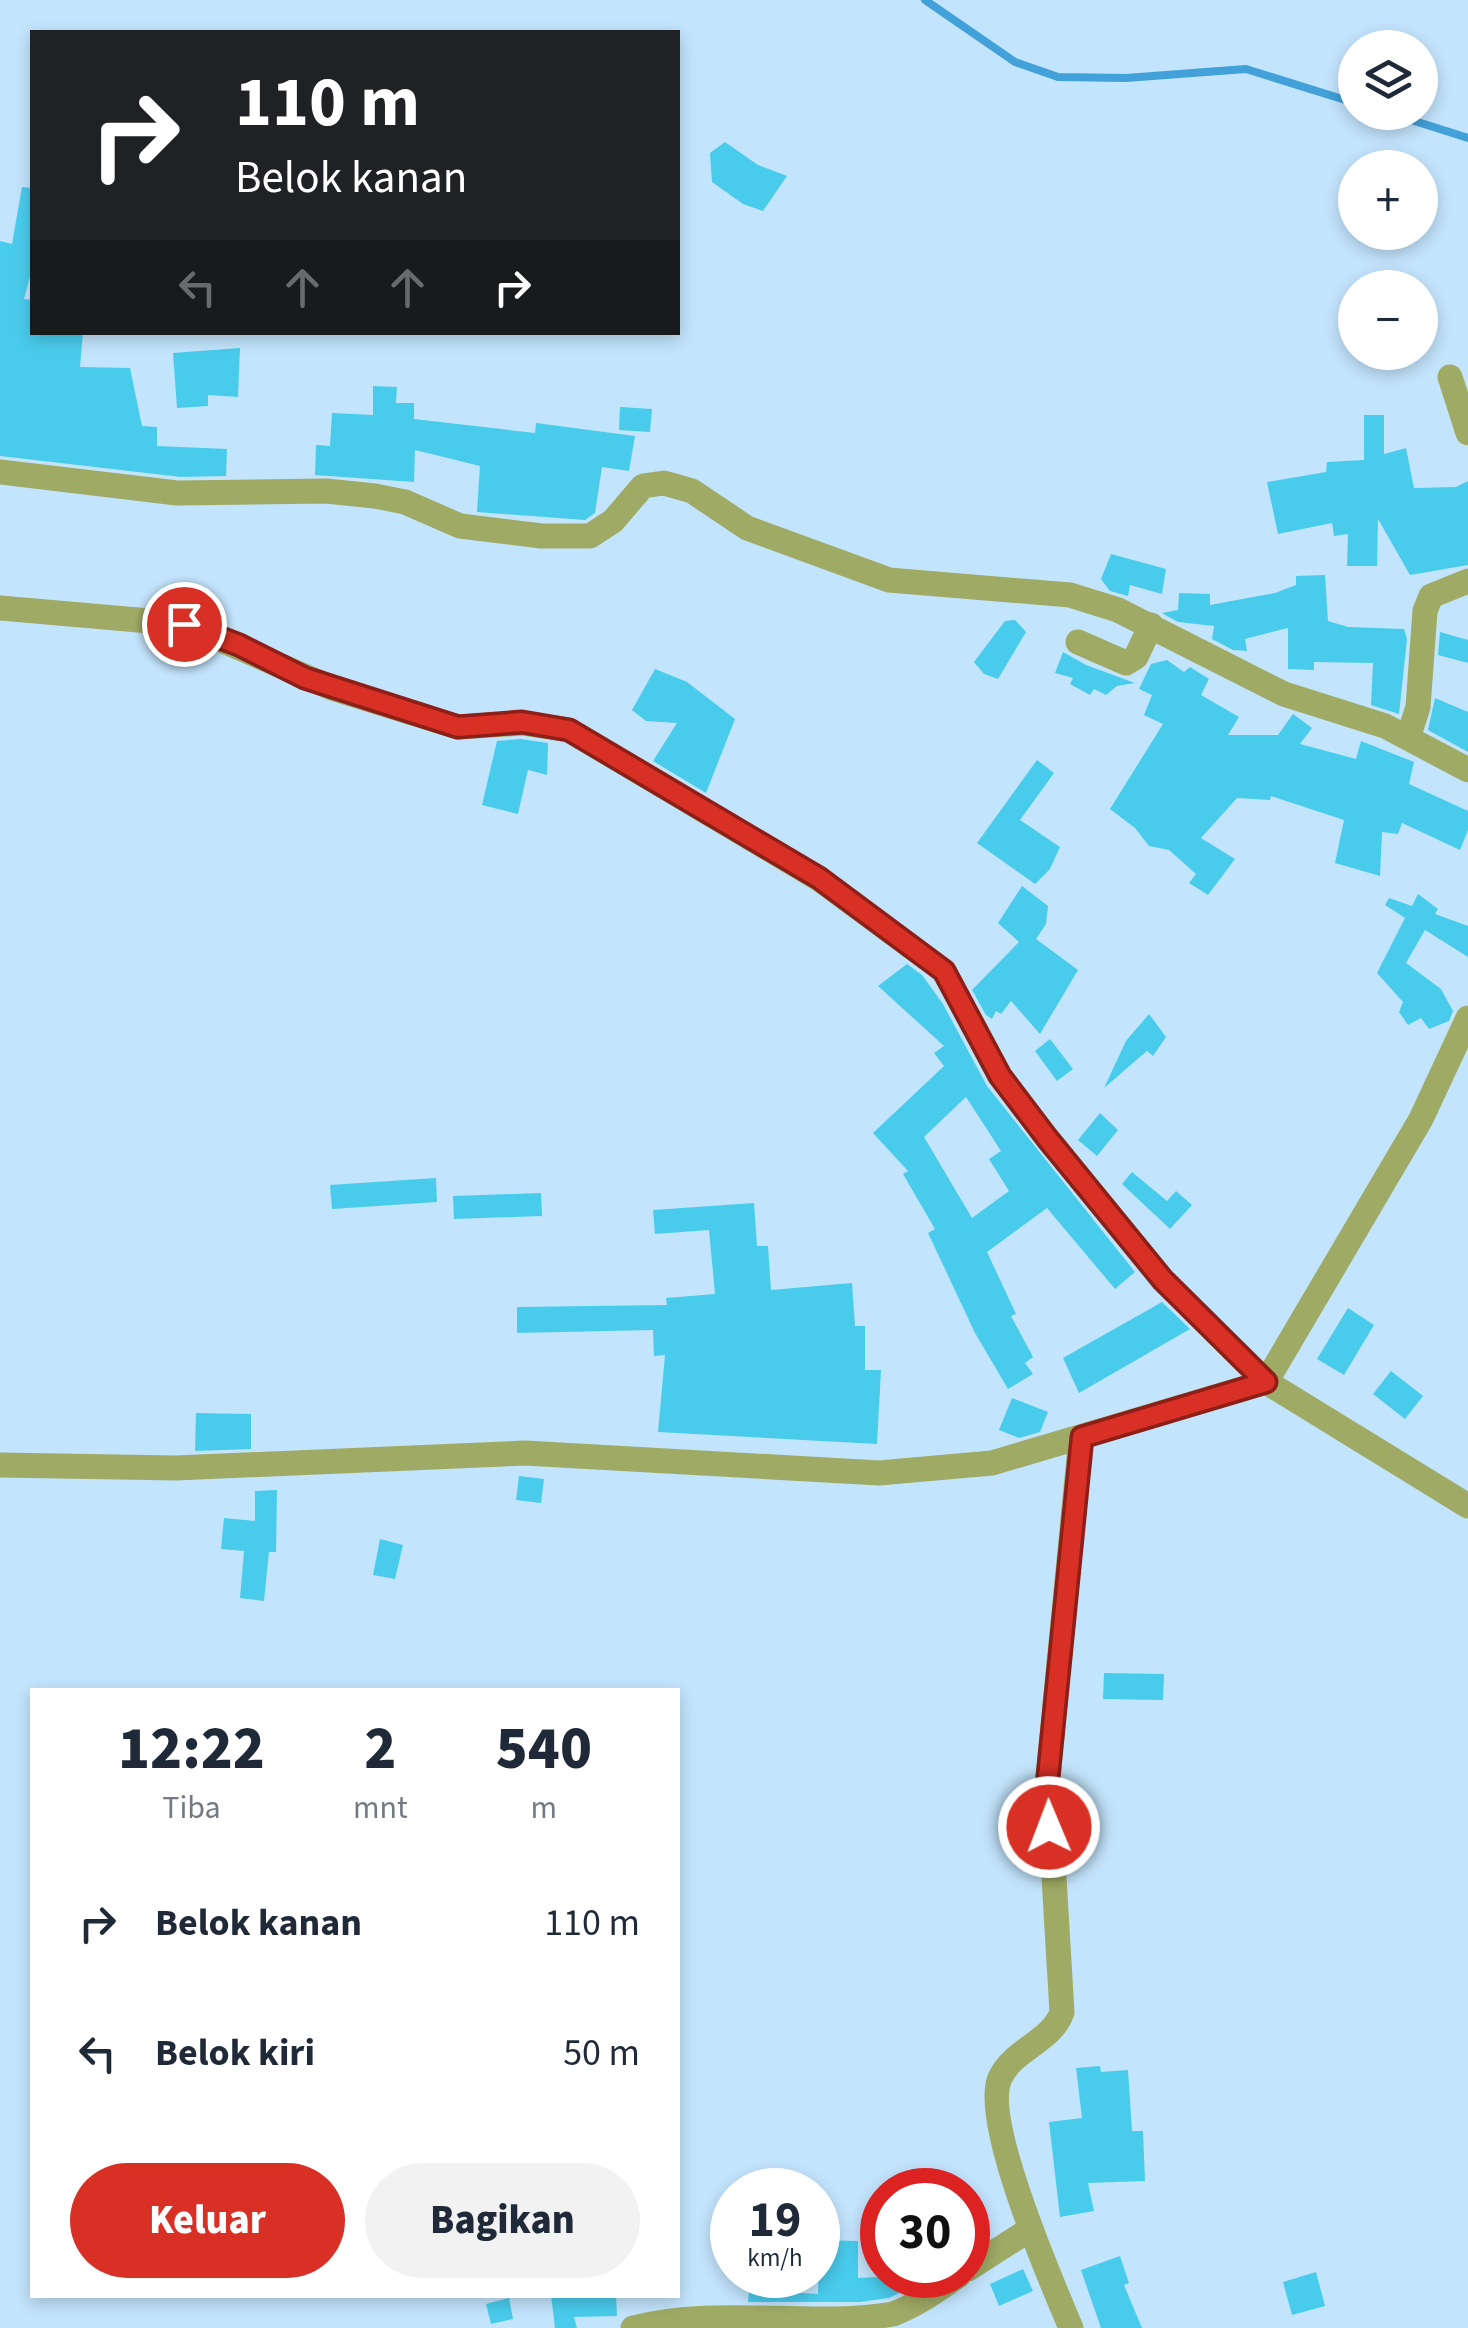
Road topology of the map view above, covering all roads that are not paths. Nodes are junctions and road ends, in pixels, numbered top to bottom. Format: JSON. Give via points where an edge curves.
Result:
{"nodes":[{"id":1,"x":1450,"y":376,"type":"dead end"},
{"id":2,"x":1468,"y":433,"type":"edge"},
{"id":3,"x":0,"y":472,"type":"edge"},
{"id":4,"x":1468,"y":581,"type":"edge"},
{"id":5,"x":0,"y":608,"type":"edge"},
{"id":6,"x":1151,"y":625,"type":"junction"},
{"id":7,"x":1078,"y":642,"type":"dead end"},
{"id":8,"x":1408,"y":738,"type":"junction"},
{"id":9,"x":1468,"y":770,"type":"edge"},
{"id":10,"x":1468,"y":1018,"type":"edge"},
{"id":11,"x":1266,"y":1382,"type":"junction"},
{"id":12,"x":1082,"y":1437,"type":"junction"},
{"id":13,"x":0,"y":1464,"type":"edge"},
{"id":14,"x":1468,"y":1506,"type":"edge"},
{"id":15,"x":1029,"y":2230,"type":"junction"},
{"id":16,"x":990,"y":2255,"type":"edge"},
{"id":17,"x":919,"y":2298,"type":"edge"},
{"id":18,"x":633,"y":2328,"type":"edge"},
{"id":19,"x":1071,"y":2328,"type":"edge"}],
"edges":[{"from":1,"to":2,"type":"street"},
{"from":3,"to":6,"type":"street","via":[[178,493],[376,496],[460,526],[542,536],[590,536],[613,521],[642,486],[664,483],[692,491],[747,528],[889,580],[1070,595]]},
{"from":4,"to":8,"type":"street","via":[[1430,596],[1418,707]]},
{"from":5,"to":11,"type":"street","via":[[184,624],[305,678],[458,727],[522,722],[569,730],[819,878],[944,971],[1000,1076],[1047,1138],[1163,1280]]},
{"from":6,"to":7,"type":"street","via":[[1126,664]]},
{"from":6,"to":8,"type":"street","via":[[1284,694]]},
{"from":8,"to":9,"type":"street"},
{"from":10,"to":11,"type":"street","via":[[1421,1119]]},
{"from":11,"to":12,"type":"street"},
{"from":11,"to":14,"type":"street"},
{"from":12,"to":13,"type":"street","via":[[992,1463],[879,1473],[525,1453],[176,1468]]},
{"from":12,"to":15,"type":"street","via":[[1048,1777],[1062,2012],[1058,2025],[1008,2065],[996,2090]]},
{"from":15,"to":16,"type":"street"},
{"from":15,"to":19,"type":"street"},
{"from":17,"to":18,"type":"street","via":[[860,2322],[680,2319]]}]}
